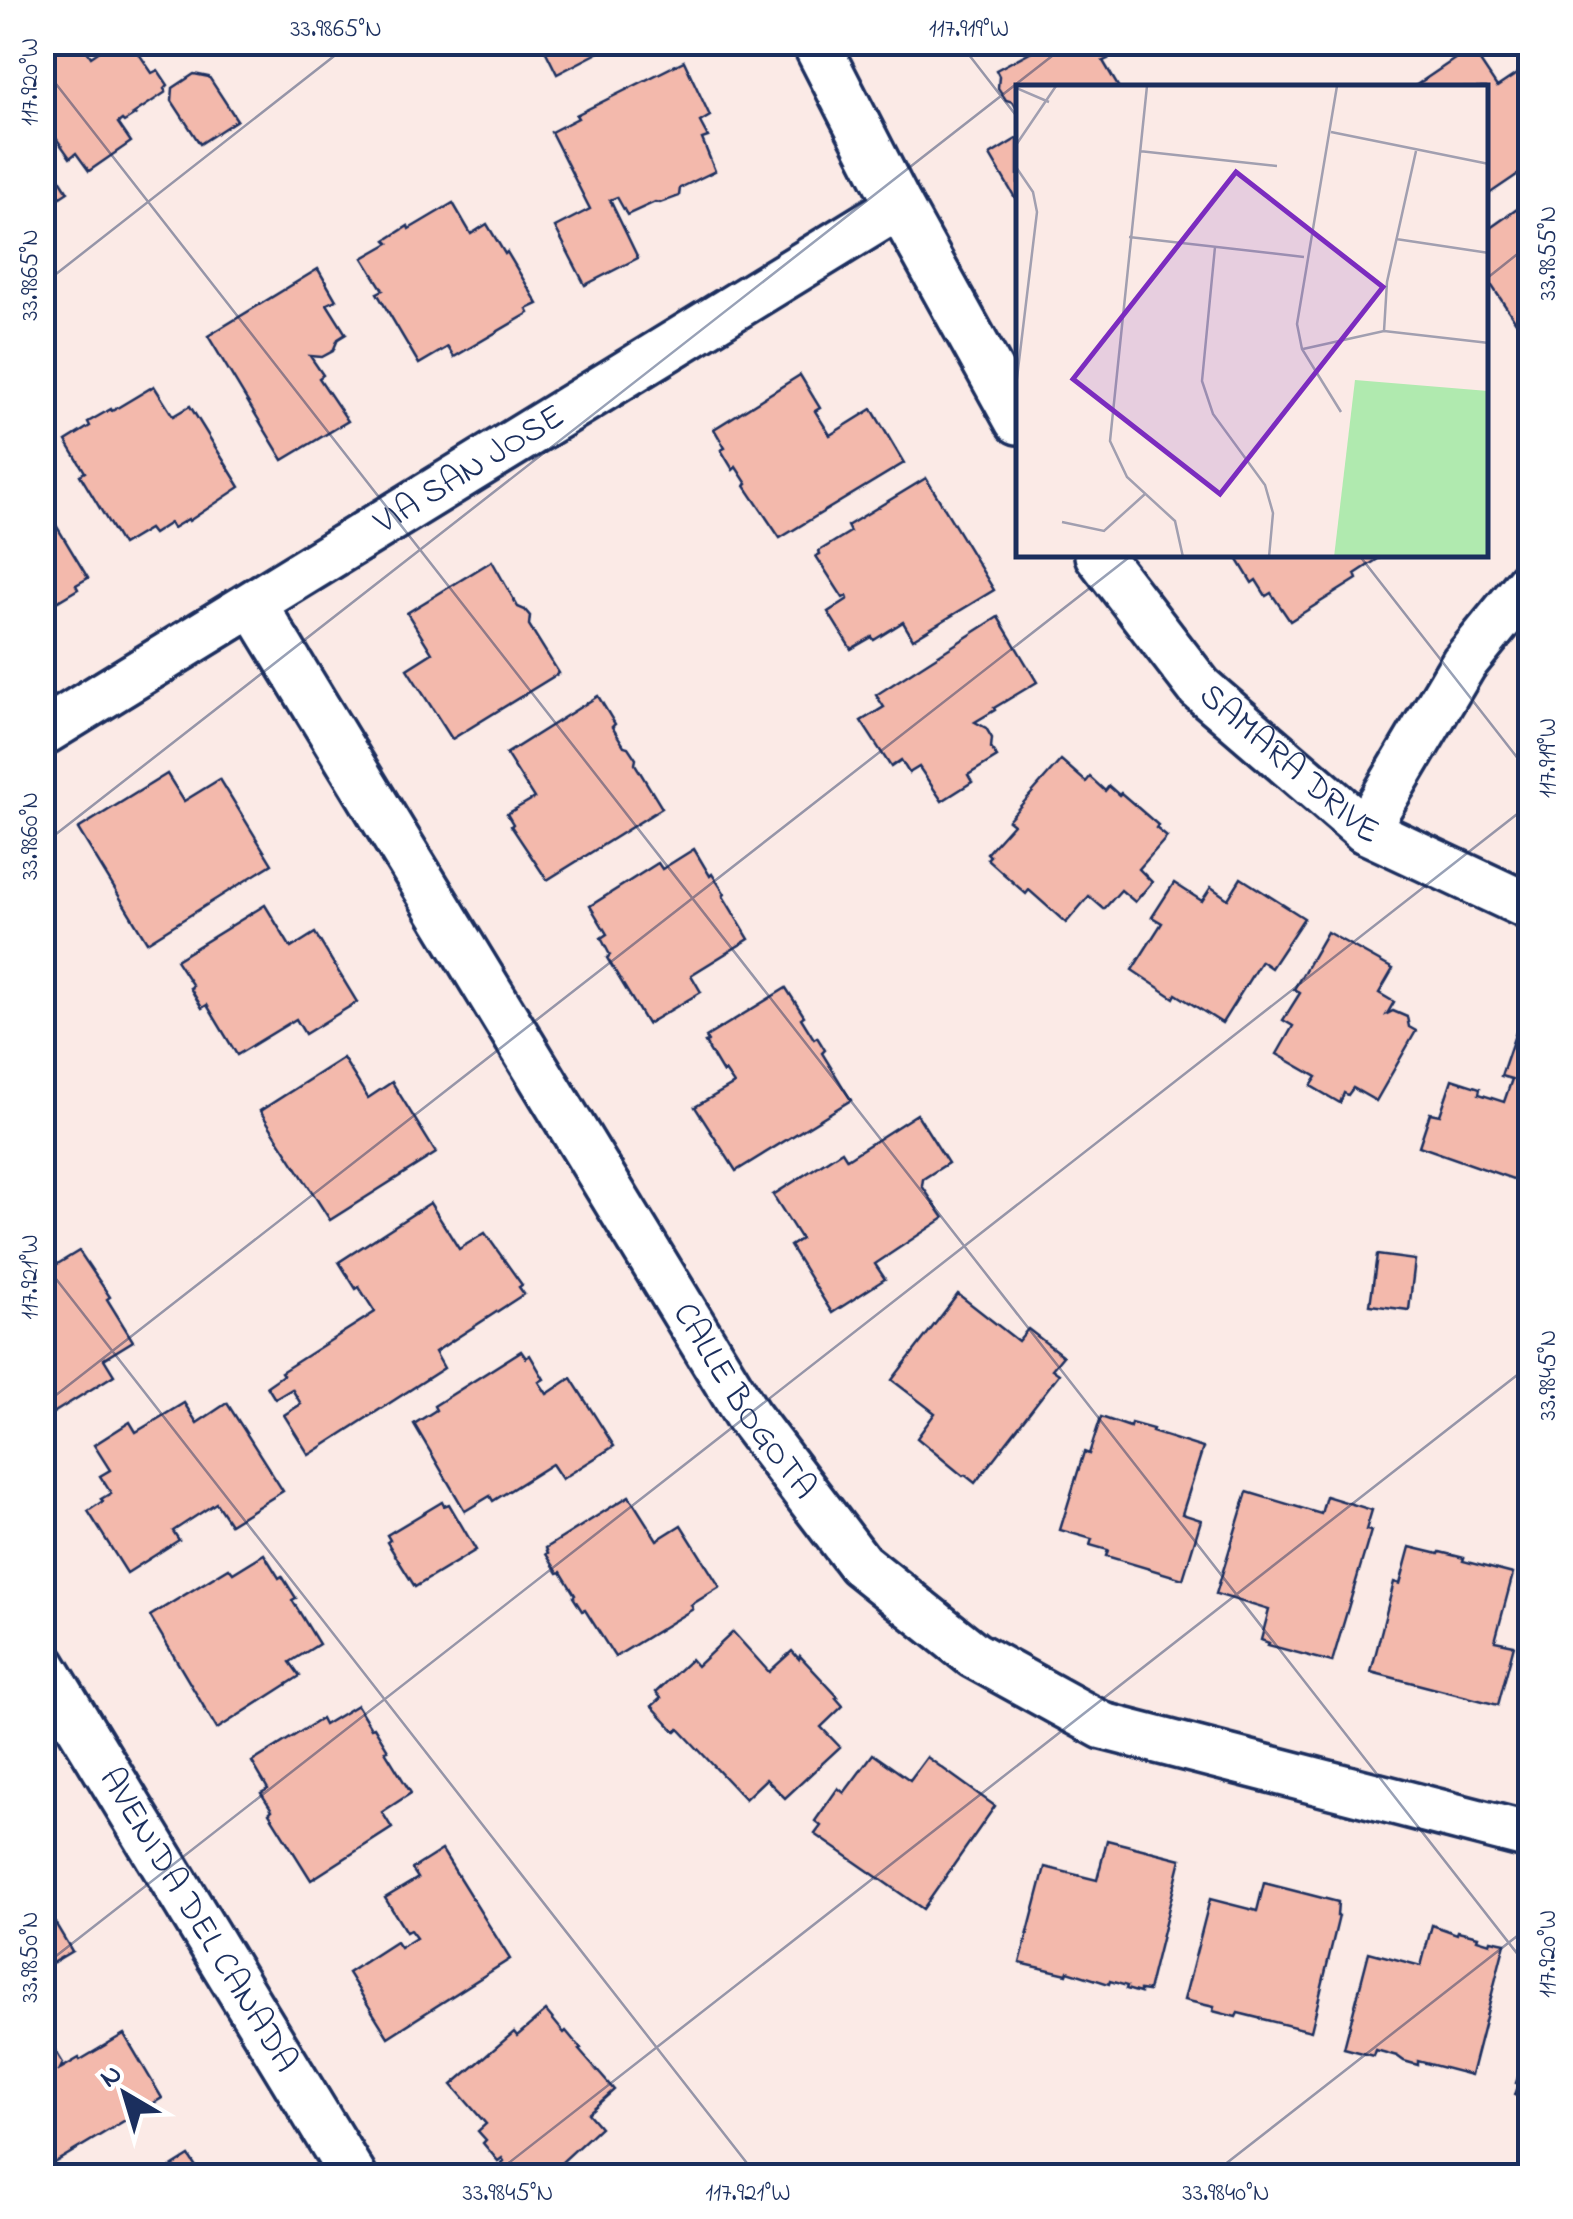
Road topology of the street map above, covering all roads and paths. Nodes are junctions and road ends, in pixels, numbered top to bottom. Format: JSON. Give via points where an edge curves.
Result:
{"nodes":[{"id":1,"x":814,"y":42,"type":"edge"},
{"id":2,"x":899,"y":206,"type":"junction"},
{"id":3,"x":1016,"y":418,"type":"edge"},
{"id":4,"x":1100,"y":558,"type":"edge"},
{"id":5,"x":1530,"y":582,"type":"edge"},
{"id":6,"x":254,"y":605,"type":"junction"},
{"id":7,"x":42,"y":733,"type":"edge"},
{"id":8,"x":1365,"y":830,"type":"junction"},
{"id":9,"x":1530,"y":907,"type":"edge"},
{"id":10,"x":42,"y":1664,"type":"edge"},
{"id":11,"x":1530,"y":1836,"type":"edge"},
{"id":12,"x":352,"y":2176,"type":"edge"}],
"edges":[{"from":1,"to":2,"type":"street"},
{"from":2,"to":3,"type":"street"},
{"from":2,"to":6,"type":"street","name":"VIA SAN JOSE"},
{"from":4,"to":8,"type":"street","name":"SAMARA DRIVE","via":[[1200,688]]},
{"from":5,"to":8,"type":"street","via":[[1464,663]]},
{"from":6,"to":7,"type":"street","name":"VIA SAN JOSE"},
{"from":6,"to":11,"type":"street","name":"CALLE BOGOTA","via":[[748,1415],[860,1564],[974,1655],[1103,1726]]},
{"from":8,"to":9,"type":"street","name":"SAMARA DRIVE"},
{"from":10,"to":12,"type":"street","name":"AVENIDA DEL CANADA"}]}
